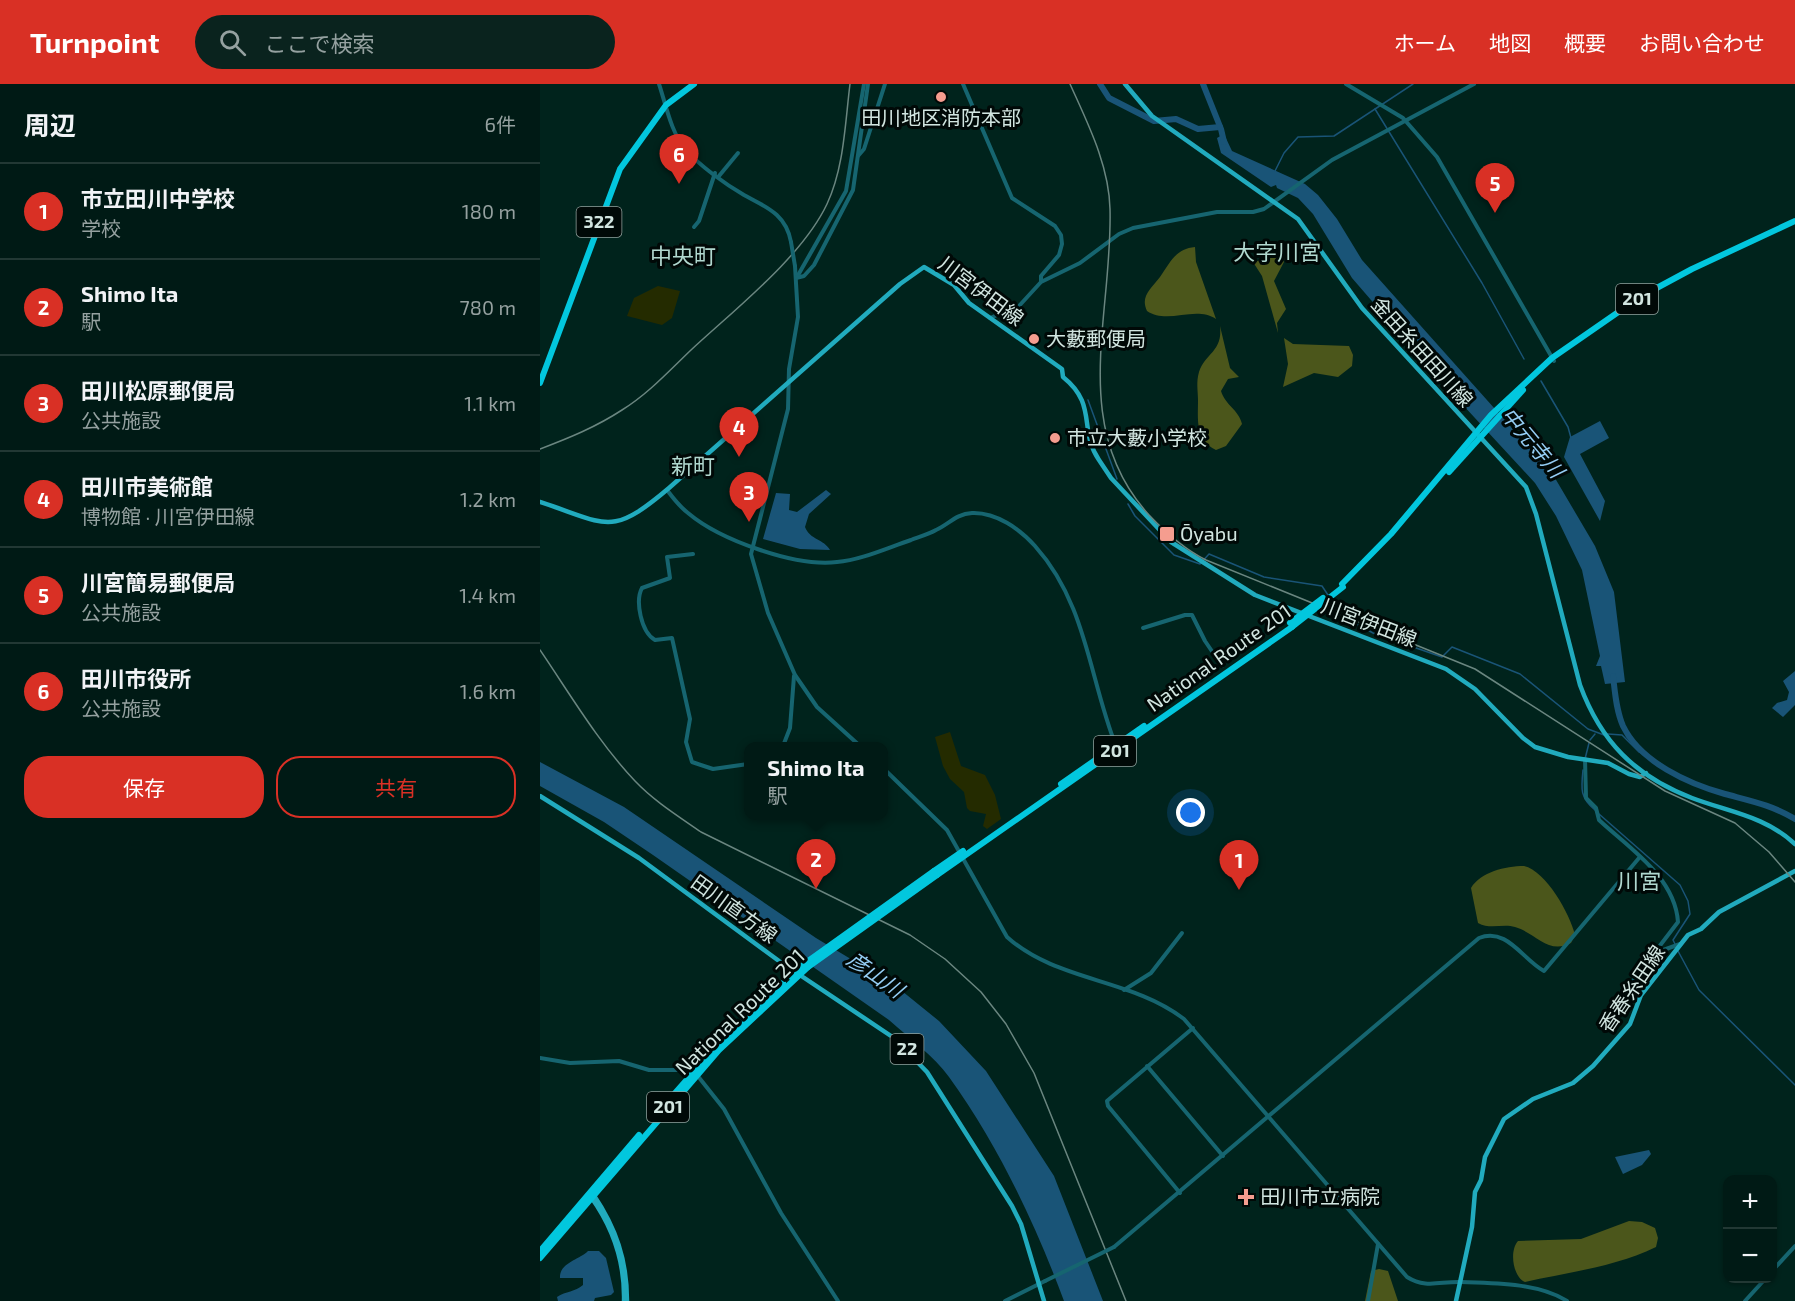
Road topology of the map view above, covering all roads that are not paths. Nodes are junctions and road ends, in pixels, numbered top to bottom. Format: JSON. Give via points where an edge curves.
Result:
{"nodes":[{"id":1,"x":659,"y":84,"type":"edge"},
{"id":2,"x":694,"y":84,"type":"edge"},
{"id":3,"x":866,"y":84,"type":"edge"},
{"id":4,"x":885,"y":84,"type":"edge"},
{"id":5,"x":963,"y":84,"type":"edge"},
{"id":6,"x":1125,"y":84,"type":"edge"},
{"id":7,"x":1346,"y":84,"type":"edge"},
{"id":8,"x":1474,"y":84,"type":"edge"},
{"id":9,"x":666,"y":105,"type":"junction"},
{"id":10,"x":1406,"y":120,"type":"junction"},
{"id":11,"x":865,"y":146,"type":"junction"},
{"id":12,"x":857,"y":148,"type":"junction"},
{"id":13,"x":738,"y":153,"type":"dead end"},
{"id":14,"x":858,"y":157,"type":"junction"},
{"id":15,"x":717,"y":174,"type":"junction"},
{"id":16,"x":1278,"y":201,"type":"junction"},
{"id":17,"x":835,"y":220,"type":"junction"},
{"id":18,"x":1795,"y":223,"type":"edge"},
{"id":19,"x":828,"y":225,"type":"junction"},
{"id":20,"x":694,"y":227,"type":"dead end"},
{"id":21,"x":833,"y":228,"type":"junction"},
{"id":22,"x":796,"y":278,"type":"junction"},
{"id":23,"x":1041,"y":282,"type":"junction"},
{"id":24,"x":990,"y":318,"type":"junction"},
{"id":25,"x":1553,"y":360,"type":"junction"},
{"id":26,"x":540,"y":382,"type":"edge"},
{"id":27,"x":787,"y":384,"type":"junction"},
{"id":28,"x":1479,"y":432,"type":"junction"},
{"id":29,"x":666,"y":490,"type":"junction"},
{"id":30,"x":540,"y":502,"type":"edge"},
{"id":31,"x":753,"y":546,"type":"junction"},
{"id":32,"x":693,"y":554,"type":"dead end"},
{"id":33,"x":1143,"y":628,"type":"dead end"},
{"id":34,"x":1222,"y":666,"type":"dead end"},
{"id":35,"x":795,"y":675,"type":"junction"},
{"id":36,"x":785,"y":742,"type":"edge"},
{"id":37,"x":855,"y":742,"type":"edge"},
{"id":38,"x":1116,"y":747,"type":"junction"},
{"id":39,"x":1586,"y":759,"type":"junction"},
{"id":40,"x":744,"y":765,"type":"edge"},
{"id":41,"x":888,"y":773,"type":"edge"},
{"id":42,"x":1646,"y":773,"type":"junction"},
{"id":43,"x":540,"y":796,"type":"edge"},
{"id":44,"x":1795,"y":844,"type":"edge"},
{"id":45,"x":961,"y":854,"type":"junction"},
{"id":46,"x":1639,"y":858,"type":"junction"},
{"id":47,"x":1795,"y":871,"type":"edge"},
{"id":48,"x":1182,"y":933,"type":"dead end"},
{"id":49,"x":1680,"y":944,"type":"junction"},
{"id":50,"x":1655,"y":953,"type":"junction"},
{"id":51,"x":799,"y":972,"type":"junction"},
{"id":52,"x":1124,"y":990,"type":"junction"},
{"id":53,"x":1603,"y":1020,"type":"dead end"},
{"id":54,"x":1193,"y":1028,"type":"junction"},
{"id":55,"x":540,"y":1058,"type":"edge"},
{"id":56,"x":1147,"y":1066,"type":"junction"},
{"id":57,"x":695,"y":1073,"type":"junction"},
{"id":58,"x":1268,"y":1117,"type":"junction"},
{"id":59,"x":1223,"y":1156,"type":"junction"},
{"id":60,"x":1180,"y":1193,"type":"junction"},
{"id":61,"x":591,"y":1195,"type":"junction"},
{"id":62,"x":1378,"y":1243,"type":"junction"},
{"id":63,"x":1795,"y":1246,"type":"edge"},
{"id":64,"x":540,"y":1251,"type":"edge"},
{"id":65,"x":540,"y":1258,"type":"edge"},
{"id":66,"x":1777,"y":1266,"type":"edge"},
{"id":67,"x":1459,"y":1282,"type":"junction"},
{"id":68,"x":1761,"y":1283,"type":"edge"},
{"id":69,"x":1037,"y":1285,"type":"junction"},
{"id":70,"x":626,"y":1301,"type":"edge"},
{"id":71,"x":838,"y":1301,"type":"edge"},
{"id":72,"x":1005,"y":1301,"type":"edge"},
{"id":73,"x":1044,"y":1301,"type":"edge"},
{"id":74,"x":1368,"y":1301,"type":"edge"},
{"id":75,"x":1455,"y":1301,"type":"edge"},
{"id":76,"x":1567,"y":1301,"type":"edge"},
{"id":77,"x":1745,"y":1301,"type":"edge"}],
"edges":[{"from":1,"to":9,"type":"street"},
{"from":2,"to":9,"type":"highway","number":"322"},
{"from":3,"to":12,"type":"street"},
{"from":4,"to":11,"type":"street"},
{"from":5,"to":23,"type":"street","via":[[1012,198],[1055,226],[1061,235],[1059,255],[1041,276]]},
{"from":6,"to":16,"type":"main road","name":"金田糸田田川線","via":[[1152,117]]},
{"from":7,"to":10,"type":"street"},
{"from":8,"to":10,"type":"street"},
{"from":9,"to":15,"type":"street","via":[[678,139]]},
{"from":9,"to":26,"type":"highway","number":"322","via":[[620,169]]},
{"from":10,"to":16,"type":"street","via":[[1310,174]]},
{"from":10,"to":25,"type":"street","via":[[1454,184]]},
{"from":11,"to":12,"type":"street"},
{"from":11,"to":14,"type":"street"},
{"from":12,"to":14,"type":"street"},
{"from":12,"to":17,"type":"street"},
{"from":13,"to":15,"type":"street"},
{"from":14,"to":17,"type":"street","via":[[855,182]]},
{"from":15,"to":20,"type":"street"},
{"from":15,"to":22,"type":"street","bridge":true,"via":[[743,194],[767,205],[783,220],[789,230]]},
{"from":16,"to":23,"type":"street","via":[[1259,211],[1217,212],[1133,228],[1080,263]]},
{"from":16,"to":28,"type":"main road","name":"金田糸田田川線","via":[[1306,228],[1362,308]]},
{"from":17,"to":19,"type":"street"},
{"from":17,"to":21,"type":"street"},
{"from":18,"to":25,"type":"highway","name":"National Route 201","number":"201","via":[[1640,297]]},
{"from":19,"to":21,"type":"street"},
{"from":19,"to":22,"type":"street"},
{"from":21,"to":22,"type":"street","via":[[809,270]]},
{"from":22,"to":27,"type":"street","via":[[798,317]]},
{"from":23,"to":24,"type":"street","via":[[1019,306]]},
{"from":24,"to":27,"type":"main road","name":"川宮伊田線","via":[[969,303],[954,285],[921,268]]},
{"from":24,"to":39,"type":"main road","name":"川宮伊田線","via":[[1062,369],[1063,377],[1083,399],[1095,454],[1111,478],[1180,549],[1269,602],[1446,669],[1475,689],[1529,743]]},
{"from":25,"to":28,"type":"highway","name":"National Route 201","number":"201"},
{"from":27,"to":29,"type":"main road","name":"川宮伊田線"},
{"from":27,"to":31,"type":"street","via":[[786,419]]},
{"from":28,"to":38,"type":"highway","name":"National Route 201","number":"201","bridge":true,"via":[[1342,585]]},
{"from":28,"to":42,"type":"main road","name":"金田糸田田川線","via":[[1531,496],[1590,712],[1611,744]]},
{"from":29,"to":30,"type":"main road","name":"川宮伊田線","via":[[634,516],[614,523],[592,520]]},
{"from":29,"to":31,"type":"street","via":[[696,519]]},
{"from":31,"to":35,"type":"street","via":[[753,568]]},
{"from":31,"to":38,"type":"street","via":[[834,563],[937,530],[958,516],[978,513],[996,517],[1035,546],[1074,610],[1083,629]]},
{"from":32,"to":40,"type":"street","via":[[668,557],[670,578],[642,588],[638,600],[645,629],[655,640],[672,638],[690,719],[686,742],[692,762],[713,769]]},
{"from":33,"to":34,"type":"street","via":[[1192,615]]},
{"from":35,"to":36,"type":"street","via":[[790,728]]},
{"from":35,"to":37,"type":"street","via":[[817,707]]},
{"from":38,"to":45,"type":"highway","name":"National Route 201","number":"201"},
{"from":39,"to":42,"type":"main road","name":"川宮伊田線","via":[[1616,765],[1640,777]]},
{"from":39,"to":46,"type":"street","via":[[1586,798],[1596,808],[1599,820]]},
{"from":41,"to":45,"type":"street","via":[[947,830]]},
{"from":42,"to":44,"type":"main road","name":"金田糸田田川線","via":[[1691,798],[1757,818]]},
{"from":43,"to":51,"type":"main road","name":"田川直方線","number":"22","via":[[639,858]]},
{"from":45,"to":51,"type":"highway","name":"National Route 201","number":"201","bridge":true},
{"from":45,"to":52,"type":"street","via":[[999,926],[1022,951],[1042,962]]},
{"from":46,"to":50,"type":"street","via":[[1662,879],[1678,914],[1678,922]]},
{"from":46,"to":58,"type":"street","via":[[1544,971],[1500,937],[1479,938]]},
{"from":47,"to":49,"type":"main road","name":"香春糸田線","via":[[1719,912]]},
{"from":48,"to":52,"type":"street","via":[[1151,973]]},
{"from":49,"to":50,"type":"street"},
{"from":49,"to":67,"type":"main road","name":"香春糸田線","via":[[1637,1001],[1629,1024],[1593,1066],[1573,1083],[1533,1100],[1504,1119],[1485,1157],[1475,1192],[1472,1227]]},
{"from":50,"to":53,"type":"street"},
{"from":51,"to":57,"type":"highway","name":"National Route 201","number":"201"},
{"from":51,"to":69,"type":"main road","name":"田川直方線","number":"22","via":[[894,1038],[927,1072],[1012,1206],[1021,1224]]},
{"from":52,"to":54,"type":"street","via":[[1161,1003]]},
{"from":54,"to":56,"type":"street"},
{"from":54,"to":58,"type":"street"},
{"from":55,"to":57,"type":"street","via":[[570,1064],[619,1061],[649,1070]]},
{"from":56,"to":59,"type":"street"},
{"from":56,"to":60,"type":"street","via":[[1114,1093],[1107,1104]]},
{"from":57,"to":61,"type":"highway","name":"National Route 201","number":"201"},
{"from":57,"to":71,"type":"street","via":[[724,1109],[781,1213]]},
{"from":58,"to":59,"type":"street"},
{"from":58,"to":62,"type":"street"},
{"from":59,"to":60,"type":"street"},
{"from":60,"to":69,"type":"street","bridge":true,"via":[[1114,1247]]},
{"from":61,"to":64,"type":"highway","name":"National Route 201","number":"201"},
{"from":61,"to":65,"type":"highway","name":"National Route 201","number":"201"},
{"from":61,"to":70,"type":"main road","via":[[618,1238],[624,1259]]},
{"from":62,"to":67,"type":"street","via":[[1414,1282]]},
{"from":62,"to":74,"type":"street"},
{"from":63,"to":66,"type":"street"},
{"from":67,"to":75,"type":"main road","name":"香春糸田線"},
{"from":67,"to":76,"type":"street","via":[[1537,1289]]},
{"from":68,"to":77,"type":"street"},
{"from":69,"to":72,"type":"street"},
{"from":69,"to":73,"type":"main road","name":"田川直方線","number":"22"}]}
